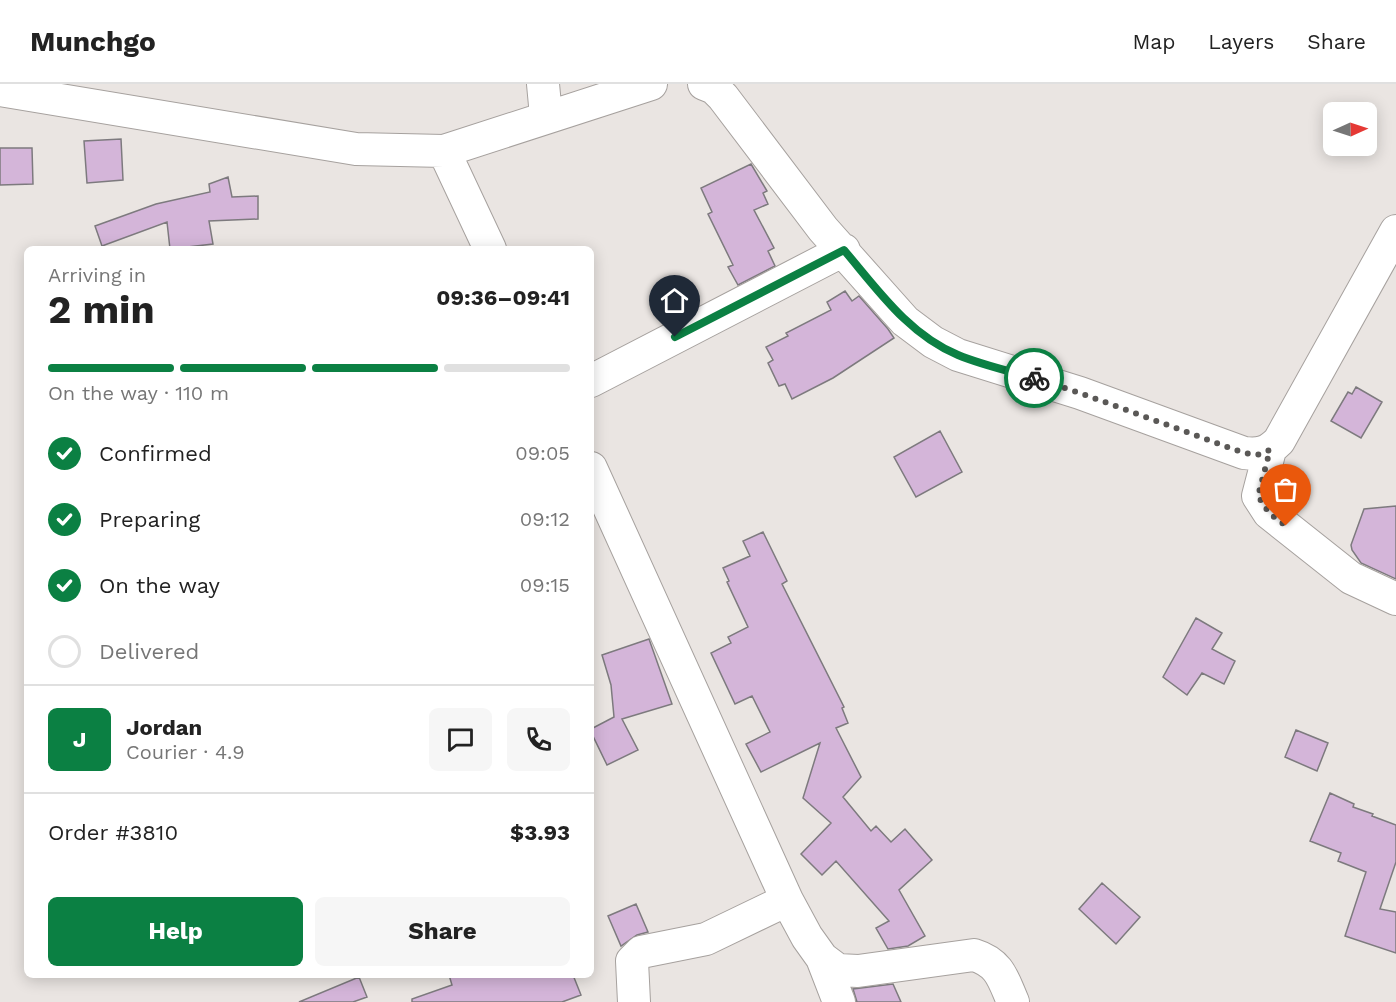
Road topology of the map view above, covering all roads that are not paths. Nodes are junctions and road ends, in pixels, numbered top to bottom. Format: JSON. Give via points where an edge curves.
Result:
{"nodes":[{"id":1,"x":543,"y":84,"type":"edge"},
{"id":2,"x":651,"y":84,"type":"edge"},
{"id":3,"x":704,"y":84,"type":"edge"},
{"id":4,"x":0,"y":90,"type":"edge"},
{"id":5,"x":546,"y":116,"type":"junction"},
{"id":6,"x":444,"y":151,"type":"junction"},
{"id":7,"x":1396,"y":231,"type":"edge"},
{"id":8,"x":489,"y":246,"type":"edge"},
{"id":9,"x":844,"y":250,"type":"junction"},
{"id":10,"x":594,"y":379,"type":"edge"},
{"id":11,"x":1270,"y":450,"type":"junction"},
{"id":12,"x":594,"y":475,"type":"edge"},
{"id":13,"x":1396,"y":599,"type":"edge"},
{"id":14,"x":787,"y":900,"type":"junction"},
{"id":15,"x":822,"y":958,"type":"junction"},
{"id":16,"x":633,"y":1002,"type":"edge"},
{"id":17,"x":839,"y":1002,"type":"edge"},
{"id":18,"x":1013,"y":1002,"type":"edge"}],
"edges":[{"from":1,"to":5,"type":"street"},
{"from":2,"to":5,"type":"street"},
{"from":3,"to":9,"type":"street","via":[[723,97],[823,229]]},
{"from":4,"to":6,"type":"street","via":[[356,149]]},
{"from":5,"to":6,"type":"street"},
{"from":6,"to":8,"type":"street"},
{"from":7,"to":11,"type":"street","via":[[1279,441]]},
{"from":9,"to":10,"type":"street"},
{"from":9,"to":11,"type":"street","via":[[905,321],[958,355],[1080,393],[1244,453],[1257,455]]},
{"from":11,"to":13,"type":"street","via":[[1258,496],[1269,513],[1351,578]]},
{"from":12,"to":14,"type":"street"},
{"from":14,"to":15,"type":"street"},
{"from":14,"to":16,"type":"street","via":[[706,939],[641,952],[632,961]]},
{"from":15,"to":17,"type":"street"},
{"from":15,"to":18,"type":"street","via":[[838,970],[858,971],[974,956],[1000,971]]}]}
